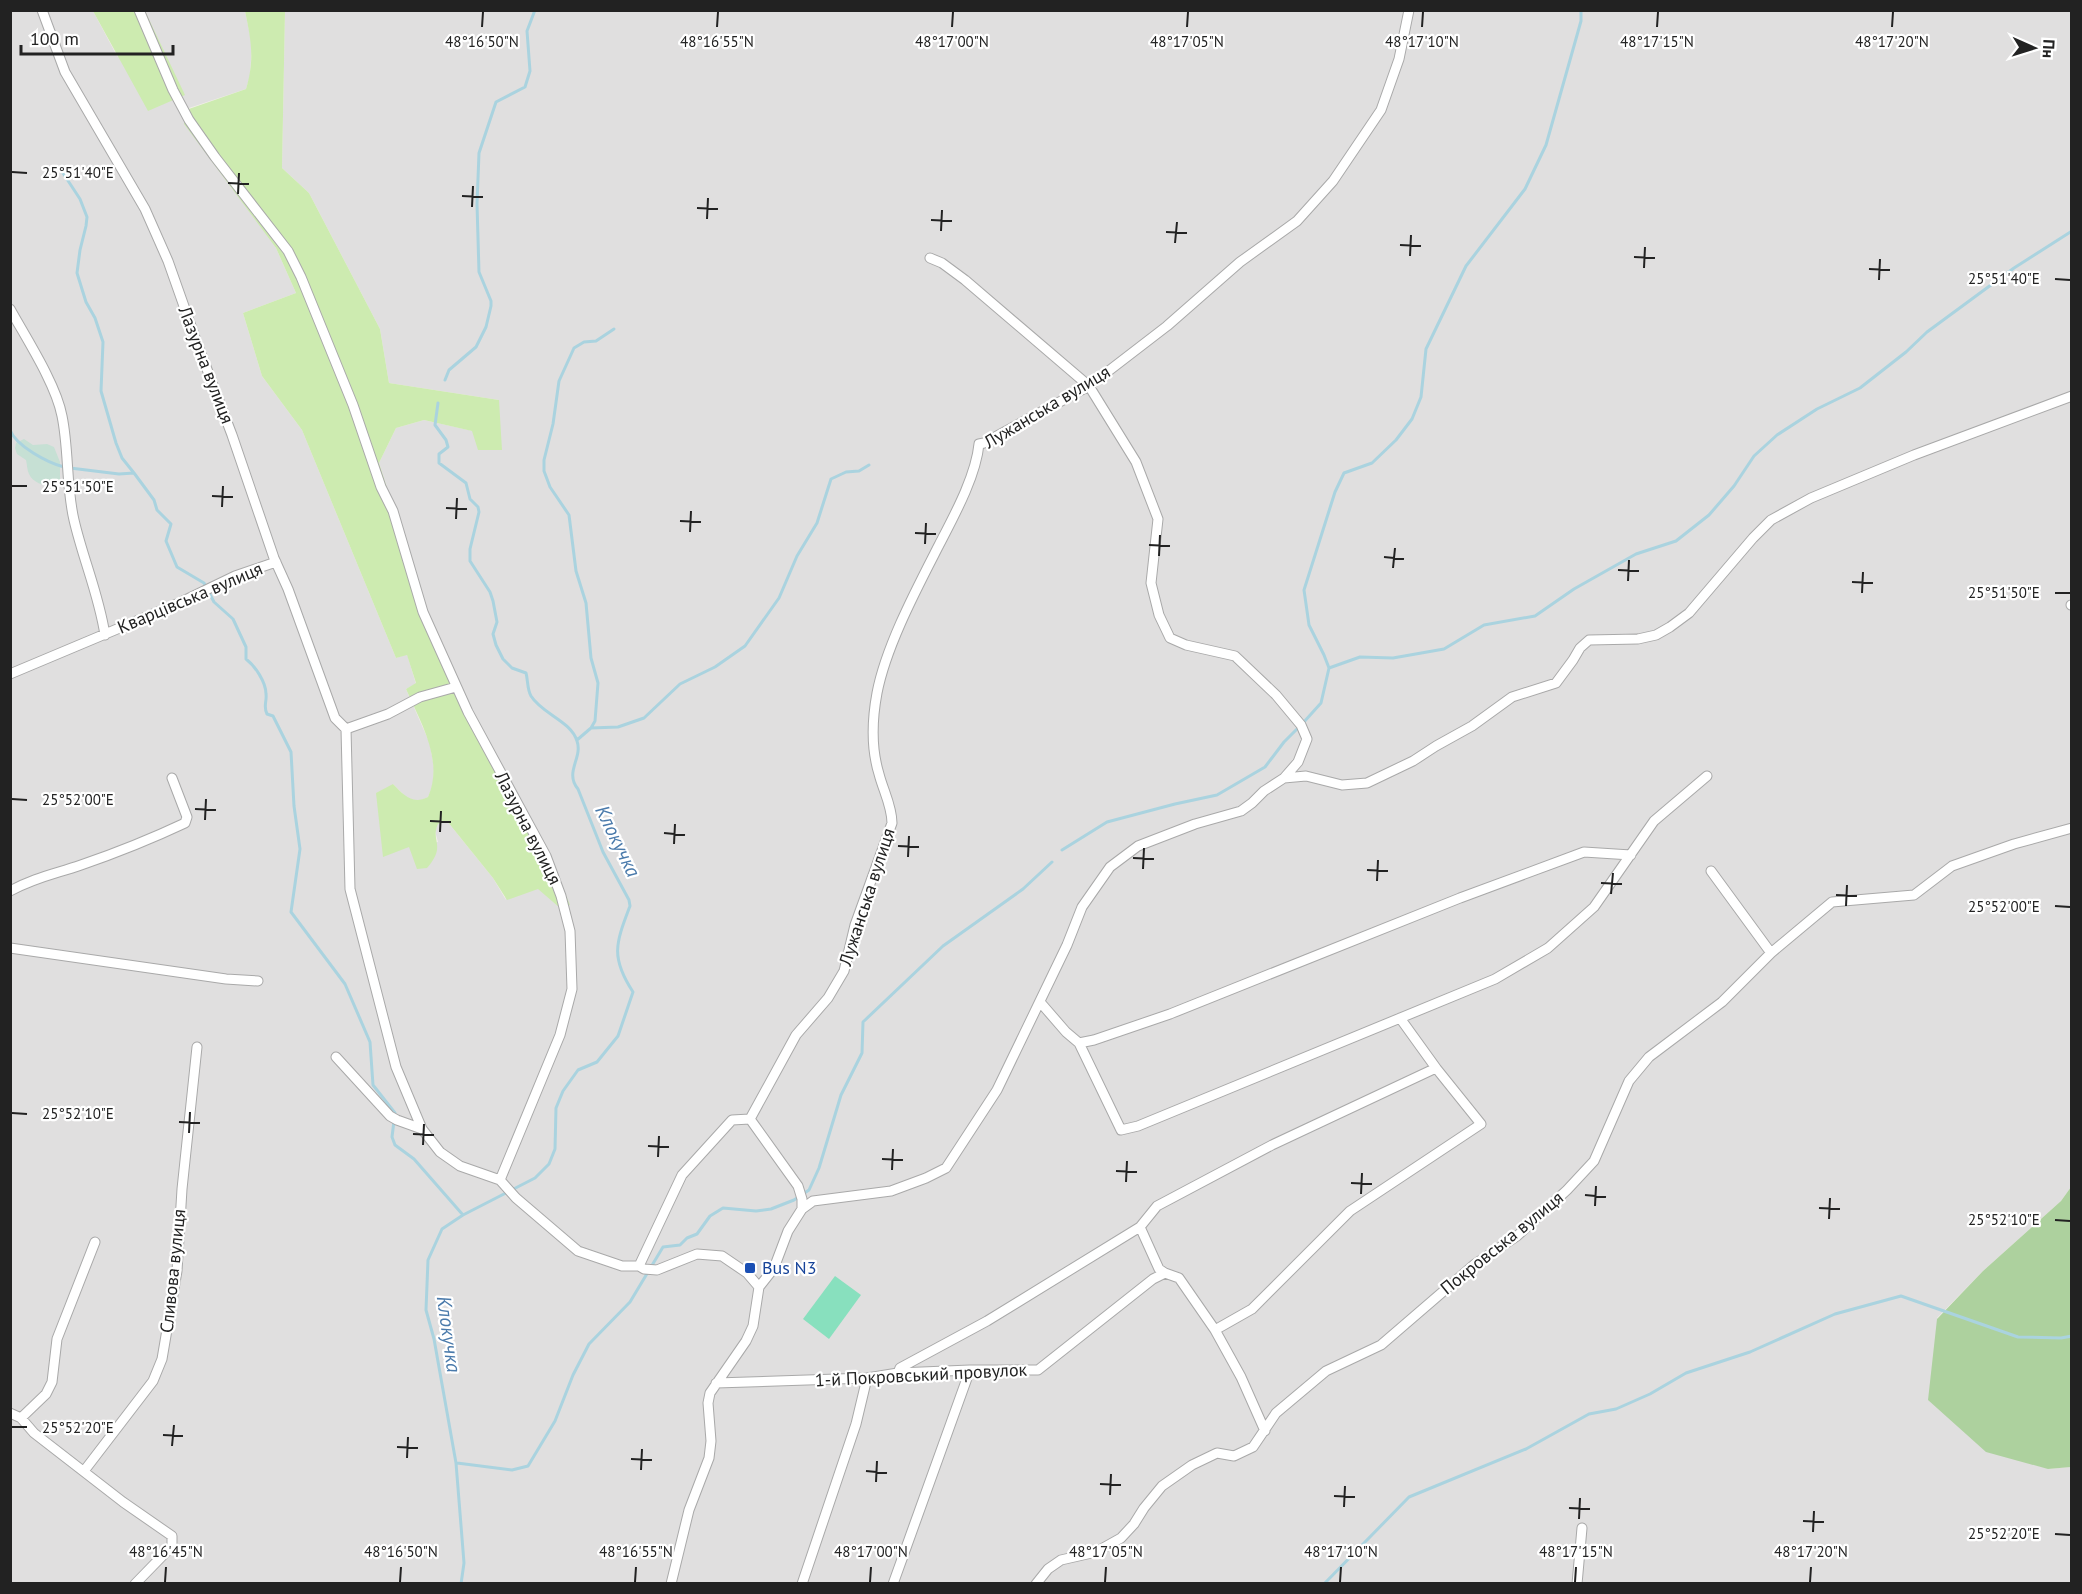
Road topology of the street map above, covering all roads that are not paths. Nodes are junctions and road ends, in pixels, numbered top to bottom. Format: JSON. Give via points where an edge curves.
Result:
{"nodes":[{"id":1,"x":42,"y":10,"type":"edge"},
{"id":2,"x":139,"y":10,"type":"edge"},
{"id":3,"x":1409,"y":10,"type":"edge"},
{"id":4,"x":930,"y":258,"type":"dead end"},
{"id":5,"x":10,"y":309,"type":"edge"},
{"id":6,"x":1089,"y":386,"type":"junction"},
{"id":7,"x":2072,"y":396,"type":"edge"},
{"id":8,"x":276,"y":562,"type":"junction"},
{"id":9,"x":105,"y":635,"type":"junction"},
{"id":10,"x":10,"y":674,"type":"edge"},
{"id":11,"x":456,"y":687,"type":"junction"},
{"id":12,"x":346,"y":729,"type":"junction"},
{"id":13,"x":1707,"y":776,"type":"dead end"},
{"id":14,"x":172,"y":778,"type":"dead end"},
{"id":15,"x":1284,"y":778,"type":"junction"},
{"id":16,"x":2072,"y":828,"type":"edge"},
{"id":17,"x":1631,"y":855,"type":"junction"},
{"id":18,"x":1711,"y":871,"type":"dead end"},
{"id":19,"x":10,"y":891,"type":"edge"},
{"id":20,"x":10,"y":948,"type":"edge"},
{"id":21,"x":1771,"y":953,"type":"junction"},
{"id":22,"x":258,"y":981,"type":"dead end"},
{"id":23,"x":1040,"y":1002,"type":"junction"},
{"id":24,"x":1400,"y":1018,"type":"junction"},
{"id":25,"x":1079,"y":1043,"type":"junction"},
{"id":26,"x":197,"y":1047,"type":"dead end"},
{"id":27,"x":336,"y":1057,"type":"dead end"},
{"id":28,"x":1436,"y":1068,"type":"junction"},
{"id":29,"x":750,"y":1119,"type":"junction"},
{"id":30,"x":422,"y":1129,"type":"junction"},
{"id":31,"x":500,"y":1180,"type":"junction"},
{"id":32,"x":802,"y":1204,"type":"junction"},
{"id":33,"x":1140,"y":1227,"type":"junction"},
{"id":34,"x":95,"y":1242,"type":"dead end"},
{"id":35,"x":642,"y":1267,"type":"junction"},
{"id":36,"x":1165,"y":1273,"type":"junction"},
{"id":37,"x":759,"y":1287,"type":"junction"},
{"id":38,"x":1215,"y":1330,"type":"junction"},
{"id":39,"x":970,"y":1370,"type":"junction"},
{"id":40,"x":898,"y":1373,"type":"junction"},
{"id":41,"x":867,"y":1378,"type":"junction"},
{"id":42,"x":716,"y":1383,"type":"junction"},
{"id":43,"x":10,"y":1413,"type":"edge"},
{"id":44,"x":21,"y":1418,"type":"junction"},
{"id":45,"x":1265,"y":1431,"type":"junction"},
{"id":46,"x":84,"y":1471,"type":"junction"},
{"id":47,"x":1582,"y":1528,"type":"dead end"},
{"id":48,"x":135,"y":1584,"type":"edge"},
{"id":49,"x":671,"y":1584,"type":"edge"},
{"id":50,"x":802,"y":1584,"type":"edge"},
{"id":51,"x":894,"y":1584,"type":"edge"},
{"id":52,"x":1036,"y":1584,"type":"edge"},
{"id":53,"x":1577,"y":1584,"type":"edge"}],
"edges":[{"from":1,"to":8,"type":"street","name":"Лазурна вулиця","via":[[65,72],[145,209],[164,251]]},
{"from":2,"to":11,"type":"street","name":"Лазурна вулиця","via":[[189,120],[288,251],[298,270],[393,511],[420,605]]},
{"from":3,"to":6,"type":"street","name":"Лужанська вулиця","via":[[1399,60],[1381,110],[1333,181],[1298,221],[1240,262],[1167,326]]},
{"from":4,"to":6,"type":"street","via":[[965,280]]},
{"from":5,"to":9,"type":"street","name":"Кварцівська вулиця","via":[[60,406],[73,518]]},
{"from":6,"to":15,"type":"street","via":[[1136,462],[1158,519],[1151,583],[1170,638],[1235,656],[1276,694],[1301,725],[1307,739],[1298,762]]},
{"from":6,"to":29,"type":"street","name":"Лужанська вулиця","via":[[979,444],[958,507],[883,668],[873,723],[874,747],[892,823],[855,925],[844,971],[828,998],[796,1035]]},
{"from":7,"to":15,"type":"street","via":[[1914,454],[1810,498],[1771,520],[1689,613],[1670,627],[1638,639],[1589,640],[1556,683],[1512,697],[1413,761],[1367,783],[1342,785],[1306,776]]},
{"from":8,"to":9,"type":"street","name":"Кварцівська вулиця"},
{"from":8,"to":12,"type":"street","name":"Лазурна вулиця","via":[[329,705]]},
{"from":9,"to":10,"type":"street","name":"Кварцівська вулиця"},
{"from":11,"to":12,"type":"street","via":[[420,697]]},
{"from":11,"to":31,"type":"street","name":"Лазурна вулиця","via":[[550,865],[571,938],[572,989],[560,1035]]},
{"from":12,"to":30,"type":"street","via":[[350,889],[396,1067]]},
{"from":13,"to":17,"type":"street","via":[[1654,821]]},
{"from":14,"to":19,"type":"street","via":[[187,817],[184,823],[129,848],[34,879]]},
{"from":15,"to":23,"type":"street","via":[[1241,811],[1138,846],[1110,867],[1082,907]]},
{"from":16,"to":21,"type":"street","name":"Покровська вулиця","via":[[1952,866],[1914,895],[1832,902]]},
{"from":17,"to":24,"type":"street","via":[[1594,907],[1548,948],[1495,979]]},
{"from":17,"to":25,"type":"street","via":[[1584,852],[1170,1014]]},
{"from":18,"to":21,"type":"street"},
{"from":20,"to":22,"type":"street"},
{"from":21,"to":45,"type":"street","name":"Покровська вулиця","via":[[1722,1002],[1649,1057],[1629,1082],[1594,1161],[1568,1190],[1381,1346],[1326,1371],[1276,1413]]},
{"from":23,"to":25,"type":"street"},
{"from":23,"to":32,"type":"street","via":[[997,1090],[946,1168],[891,1191]]},
{"from":24,"to":25,"type":"street","via":[[1121,1130]]},
{"from":24,"to":28,"type":"street"},
{"from":26,"to":46,"type":"street","name":"Сливова вулиця","via":[[177,1271],[162,1359],[153,1381]]},
{"from":27,"to":30,"type":"street","via":[[394,1118]]},
{"from":28,"to":33,"type":"street","via":[[1272,1145],[1157,1206]]},
{"from":28,"to":38,"type":"street","via":[[1481,1124],[1350,1211],[1252,1309]]},
{"from":29,"to":32,"type":"street","via":[[798,1186]]},
{"from":29,"to":35,"type":"street","via":[[732,1120],[682,1175]]},
{"from":30,"to":31,"type":"street","via":[[440,1152],[460,1166]]},
{"from":31,"to":35,"type":"street","via":[[578,1251],[622,1266]]},
{"from":32,"to":37,"type":"street","via":[[774,1268]]},
{"from":33,"to":36,"type":"street","via":[[1159,1269]]},
{"from":33,"to":40,"type":"street","via":[[987,1321],[900,1368]]},
{"from":34,"to":44,"type":"street","via":[[57,1339],[52,1382],[46,1394]]},
{"from":35,"to":37,"type":"street","via":[[657,1270],[697,1254],[722,1256],[747,1273]]},
{"from":36,"to":38,"type":"street","via":[[1179,1278]]},
{"from":36,"to":39,"type":"street","name":"1-й Покровський провулок","via":[[1038,1370]]},
{"from":37,"to":42,"type":"street","via":[[753,1326]]},
{"from":38,"to":45,"type":"street"},
{"from":39,"to":40,"type":"street","name":"1-й Покровський провулок"},
{"from":39,"to":51,"type":"street"},
{"from":40,"to":41,"type":"street","name":"1-й Покровський провулок"},
{"from":41,"to":42,"type":"street","name":"1-й Покровський провулок"},
{"from":41,"to":50,"type":"street","via":[[856,1424]]},
{"from":42,"to":49,"type":"street","via":[[708,1403],[709,1458],[689,1510]]},
{"from":43,"to":44,"type":"street"},
{"from":44,"to":46,"type":"street","via":[[34,1433]]},
{"from":45,"to":52,"type":"street","name":"Покровська вулиця","via":[[1253,1447],[1234,1456],[1217,1453],[1192,1465],[1162,1486],[1121,1538],[1096,1552],[1061,1560]]},
{"from":46,"to":48,"type":"street","via":[[171,1536],[172,1545]]},
{"from":47,"to":53,"type":"street"}]}
